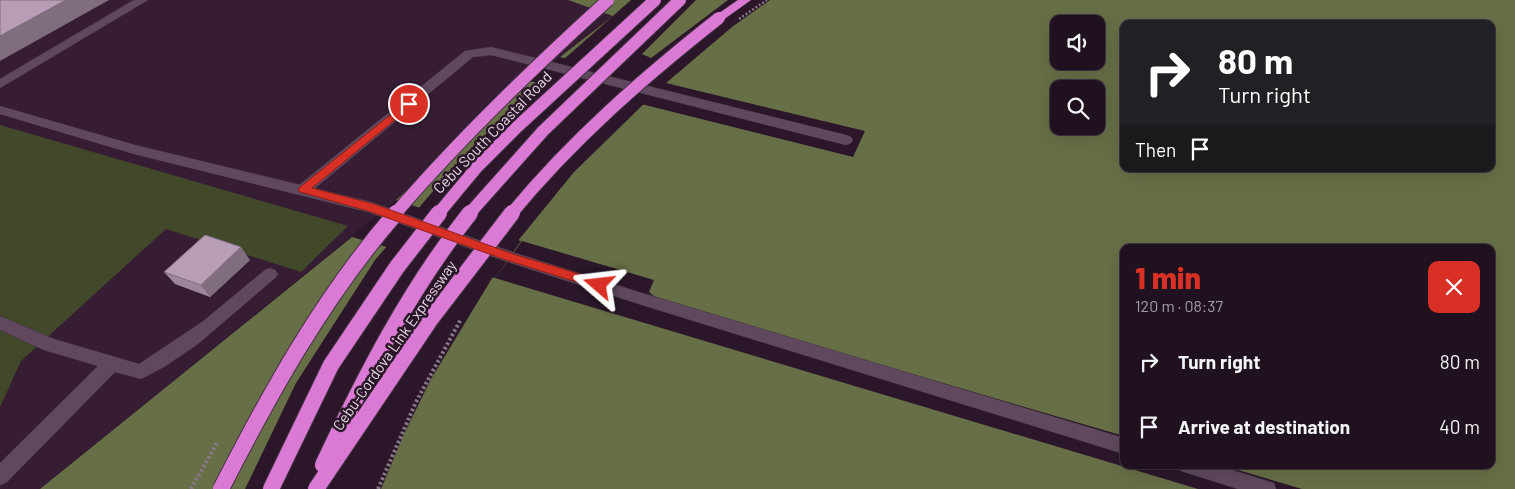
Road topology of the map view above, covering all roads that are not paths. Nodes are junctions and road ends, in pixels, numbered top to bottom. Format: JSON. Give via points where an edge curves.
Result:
{"nodes":[{"id":1,"x":142,"y":0,"type":"edge"},
{"id":2,"x":608,"y":0,"type":"edge"},
{"id":3,"x":655,"y":0,"type":"edge"},
{"id":4,"x":680,"y":0,"type":"edge"},
{"id":5,"x":745,"y":0,"type":"edge"},
{"id":6,"x":0,"y":84,"type":"edge"},
{"id":7,"x":0,"y":110,"type":"edge"},
{"id":8,"x":846,"y":140,"type":"dead end"},
{"id":9,"x":304,"y":190,"type":"junction"},
{"id":10,"x":270,"y":274,"type":"dead end"},
{"id":11,"x":0,"y":323,"type":"edge"},
{"id":12,"x":113,"y":363,"type":"junction"},
{"id":13,"x":1120,"y":445,"type":"edge"},
{"id":14,"x":1201,"y":469,"type":"edge"},
{"id":15,"x":0,"y":476,"type":"edge"},
{"id":16,"x":221,"y":489,"type":"edge"},
{"id":17,"x":271,"y":489,"type":"edge"},
{"id":18,"x":312,"y":489,"type":"edge"},
{"id":19,"x":316,"y":489,"type":"edge"},
{"id":20,"x":1267,"y":489,"type":"edge"}],
"edges":[{"from":1,"to":6,"type":"street"},
{"from":2,"to":16,"type":"highway","bridge":true,"via":[[439,164],[356,262],[279,382]]},
{"from":3,"to":17,"type":"highway","name":"Cebu South Coastal Road","bridge":true,"via":[[517,127],[435,217],[396,268],[332,365]]},
{"from":4,"to":18,"type":"highway","bridge":true,"via":[[528,147],[450,239],[422,278],[365,375]]},
{"from":5,"to":19,"type":"highway","name":"Cebu-Cordova Link Expressway","bridge":true,"via":[[656,68],[598,121],[529,194],[445,299]]},
{"from":7,"to":9,"type":"street","via":[[134,149]]},
{"from":8,"to":9,"type":"street","via":[[491,51],[469,54]]},
{"from":9,"to":13,"type":"street","via":[[371,207],[642,300]]},
{"from":10,"to":12,"type":"street","via":[[163,360],[141,372]]},
{"from":11,"to":12,"type":"street","via":[[50,345]]},
{"from":12,"to":15,"type":"street"},
{"from":14,"to":20,"type":"street"}]}
